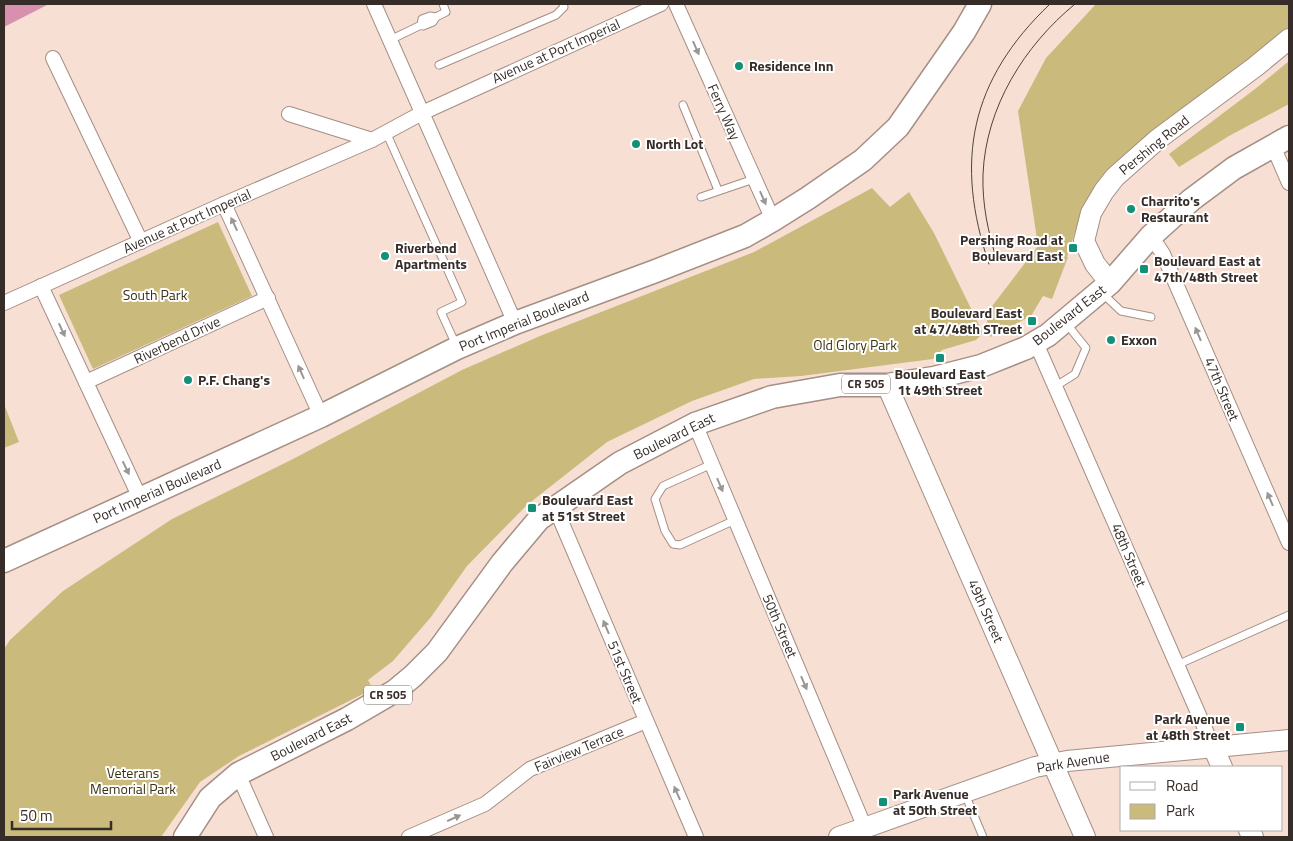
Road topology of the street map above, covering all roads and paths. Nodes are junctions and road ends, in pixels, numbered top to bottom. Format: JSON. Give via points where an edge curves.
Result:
{"nodes":[{"id":1,"x":374,"y":4,"type":"edge"},
{"id":2,"x":443,"y":4,"type":"edge"},
{"id":3,"x":563,"y":4,"type":"edge"},
{"id":4,"x":661,"y":4,"type":"edge"},
{"id":5,"x":676,"y":4,"type":"edge"},
{"id":6,"x":980,"y":4,"type":"edge"},
{"id":7,"x":390,"y":40,"type":"junction"},
{"id":8,"x":1289,"y":40,"type":"edge"},
{"id":9,"x":53,"y":58,"type":"dead end"},
{"id":10,"x":439,"y":65,"type":"dead end"},
{"id":11,"x":684,"y":105,"type":"dead end"},
{"id":12,"x":422,"y":113,"type":"junction"},
{"id":13,"x":289,"y":114,"type":"dead end"},
{"id":14,"x":386,"y":132,"type":"junction"},
{"id":15,"x":372,"y":140,"type":"junction"},
{"id":16,"x":1281,"y":142,"type":"edge"},
{"id":17,"x":754,"y":179,"type":"junction"},
{"id":18,"x":1289,"y":183,"type":"edge"},
{"id":19,"x":718,"y":190,"type":"junction"},
{"id":20,"x":701,"y":197,"type":"dead end"},
{"id":21,"x":224,"y":204,"type":"junction"},
{"id":22,"x":773,"y":220,"type":"junction"},
{"id":23,"x":1151,"y":236,"type":"junction"},
{"id":24,"x":141,"y":242,"type":"junction"},
{"id":25,"x":41,"y":286,"type":"junction"},
{"id":26,"x":1105,"y":287,"type":"junction"},
{"id":27,"x":268,"y":298,"type":"junction"},
{"id":28,"x":4,"y":303,"type":"edge"},
{"id":29,"x":1151,"y":317,"type":"dead end"},
{"id":30,"x":1065,"y":321,"type":"junction"},
{"id":31,"x":515,"y":323,"type":"junction"},
{"id":32,"x":1036,"y":343,"type":"junction"},
{"id":33,"x":457,"y":348,"type":"junction"},
{"id":34,"x":86,"y":382,"type":"junction"},
{"id":35,"x":887,"y":385,"type":"junction"},
{"id":36,"x":1056,"y":386,"type":"junction"},
{"id":37,"x":321,"y":416,"type":"junction"},
{"id":38,"x":695,"y":424,"type":"junction"},
{"id":39,"x":712,"y":464,"type":"junction"},
{"id":40,"x":140,"y":498,"type":"junction"},
{"id":41,"x":555,"y":507,"type":"junction"},
{"id":42,"x":735,"y":520,"type":"junction"},
{"id":43,"x":1289,"y":543,"type":"edge"},
{"id":44,"x":4,"y":561,"type":"edge"},
{"id":45,"x":1289,"y":615,"type":"edge"},
{"id":46,"x":1177,"y":665,"type":"junction"},
{"id":47,"x":646,"y":721,"type":"junction"},
{"id":48,"x":1289,"y":740,"type":"edge"},
{"id":49,"x":1213,"y":746,"type":"junction"},
{"id":50,"x":1053,"y":764,"type":"junction"},
{"id":51,"x":1222,"y":766,"type":"edge"},
{"id":52,"x":238,"y":774,"type":"junction"},
{"id":53,"x":964,"y":792,"type":"junction"},
{"id":54,"x":865,"y":828,"type":"junction"},
{"id":55,"x":184,"y":837,"type":"edge"},
{"id":56,"x":266,"y":837,"type":"edge"},
{"id":57,"x":409,"y":837,"type":"edge"},
{"id":58,"x":696,"y":837,"type":"edge"},
{"id":59,"x":839,"y":837,"type":"edge"},
{"id":60,"x":983,"y":837,"type":"edge"},
{"id":61,"x":1085,"y":837,"type":"edge"}],
"edges":[{"from":1,"to":7,"type":"street"},
{"from":2,"to":7,"type":"lane","via":[[446,12],[433,22]]},
{"from":3,"to":10,"type":"lane","via":[[556,15]]},
{"from":4,"to":12,"type":"street","name":"Avenue at Port Imperial"},
{"from":5,"to":17,"type":"street","name":"Ferry Way","one_way":true},
{"from":6,"to":22,"type":"main road","name":"Port Imperial Boulevard","via":[[898,127],[863,160]]},
{"from":7,"to":12,"type":"street"},
{"from":8,"to":26,"type":"street","name":"Pershing Road","via":[[1158,139],[1104,191],[1091,213],[1084,241]]},
{"from":9,"to":24,"type":"street"},
{"from":11,"to":19,"type":"lane"},
{"from":12,"to":14,"type":"street","name":"Avenue at Port Imperial"},
{"from":12,"to":31,"type":"street"},
{"from":13,"to":15,"type":"street"},
{"from":14,"to":15,"type":"street","name":"Avenue at Port Imperial"},
{"from":14,"to":33,"type":"lane","via":[[462,302],[441,312]]},
{"from":15,"to":21,"type":"street","name":"Avenue at Port Imperial"},
{"from":16,"to":18,"type":"street"},
{"from":16,"to":23,"type":"main road","name":"Boulevard East","number":"CR 505","via":[[1234,168]]},
{"from":17,"to":19,"type":"lane"},
{"from":17,"to":22,"type":"street","name":"Ferry Way","one_way":true},
{"from":19,"to":20,"type":"lane"},
{"from":21,"to":24,"type":"street","name":"Avenue at Port Imperial"},
{"from":27,"to":21,"type":"street","one_way":true},
{"from":22,"to":31,"type":"main road","name":"Port Imperial Boulevard","via":[[745,236]]},
{"from":23,"to":26,"type":"main road","name":"Boulevard East","number":"CR 505"},
{"from":43,"to":23,"type":"street","name":"47th Street","one_way":true,"via":[[1164,254]]},
{"from":24,"to":25,"type":"street","name":"Avenue at Port Imperial"},
{"from":25,"to":28,"type":"street","name":"Avenue at Port Imperial"},
{"from":25,"to":34,"type":"street","one_way":true},
{"from":26,"to":29,"type":"lane","via":[[1121,311]]},
{"from":26,"to":30,"type":"main road","name":"Boulevard East","number":"CR 505"},
{"from":27,"to":34,"type":"street","name":"Riverbend Drive"},
{"from":37,"to":27,"type":"street","one_way":true},
{"from":30,"to":32,"type":"main road","name":"Boulevard East","number":"CR 505"},
{"from":30,"to":36,"type":"lane","via":[[1086,348],[1075,374]]},
{"from":31,"to":33,"type":"main road","name":"Port Imperial Boulevard"},
{"from":32,"to":35,"type":"main road","name":"Boulevard East","number":"CR 505","via":[[981,366]]},
{"from":32,"to":36,"type":"street","name":"48th Street"},
{"from":33,"to":37,"type":"main road","name":"Port Imperial Boulevard"},
{"from":34,"to":40,"type":"street","one_way":true},
{"from":35,"to":38,"type":"main road","name":"Boulevard East","number":"CR 505","via":[[840,385],[772,397]]},
{"from":35,"to":50,"type":"street","name":"49th Street"},
{"from":36,"to":46,"type":"street","name":"48th Street"},
{"from":37,"to":40,"type":"main road","name":"Port Imperial Boulevard"},
{"from":38,"to":39,"type":"street","name":"50th Street"},
{"from":38,"to":41,"type":"main road","name":"Boulevard East","number":"CR 505","via":[[620,463]]},
{"from":39,"to":42,"type":"street","name":"50th Street","one_way":true},
{"from":39,"to":42,"type":"lane","via":[[663,486],[658,492],[655,499],[665,531],[673,544],[680,545]]},
{"from":40,"to":44,"type":"main road","name":"Port Imperial Boulevard"},
{"from":47,"to":41,"type":"street","name":"51st Street","one_way":true},
{"from":41,"to":52,"type":"main road","name":"Boulevard East","number":"CR 505","via":[[540,519],[502,563],[437,652],[395,691]]},
{"from":42,"to":54,"type":"street","name":"50th Street","one_way":true},
{"from":45,"to":46,"type":"lane"},
{"from":46,"to":49,"type":"street","name":"48th Street"},
{"from":57,"to":47,"type":"street","name":"Fairview Terrace","one_way":true,"via":[[485,804],[530,769]]},
{"from":58,"to":47,"type":"street","name":"51st Street","one_way":true},
{"from":48,"to":49,"type":"street","name":"Park Avenue"},
{"from":49,"to":50,"type":"street","name":"Park Avenue"},
{"from":49,"to":51,"type":"street","name":"48th Street"},
{"from":50,"to":53,"type":"street","name":"Park Avenue","via":[[1035,767]]},
{"from":50,"to":61,"type":"street","name":"49th Street"},
{"from":52,"to":55,"type":"main road","name":"Boulevard East","number":"CR 505","via":[[210,798]]},
{"from":52,"to":56,"type":"street"},
{"from":53,"to":54,"type":"street","name":"Park Avenue"},
{"from":53,"to":60,"type":"lane"},
{"from":54,"to":59,"type":"street","name":"Park Avenue"}]}
